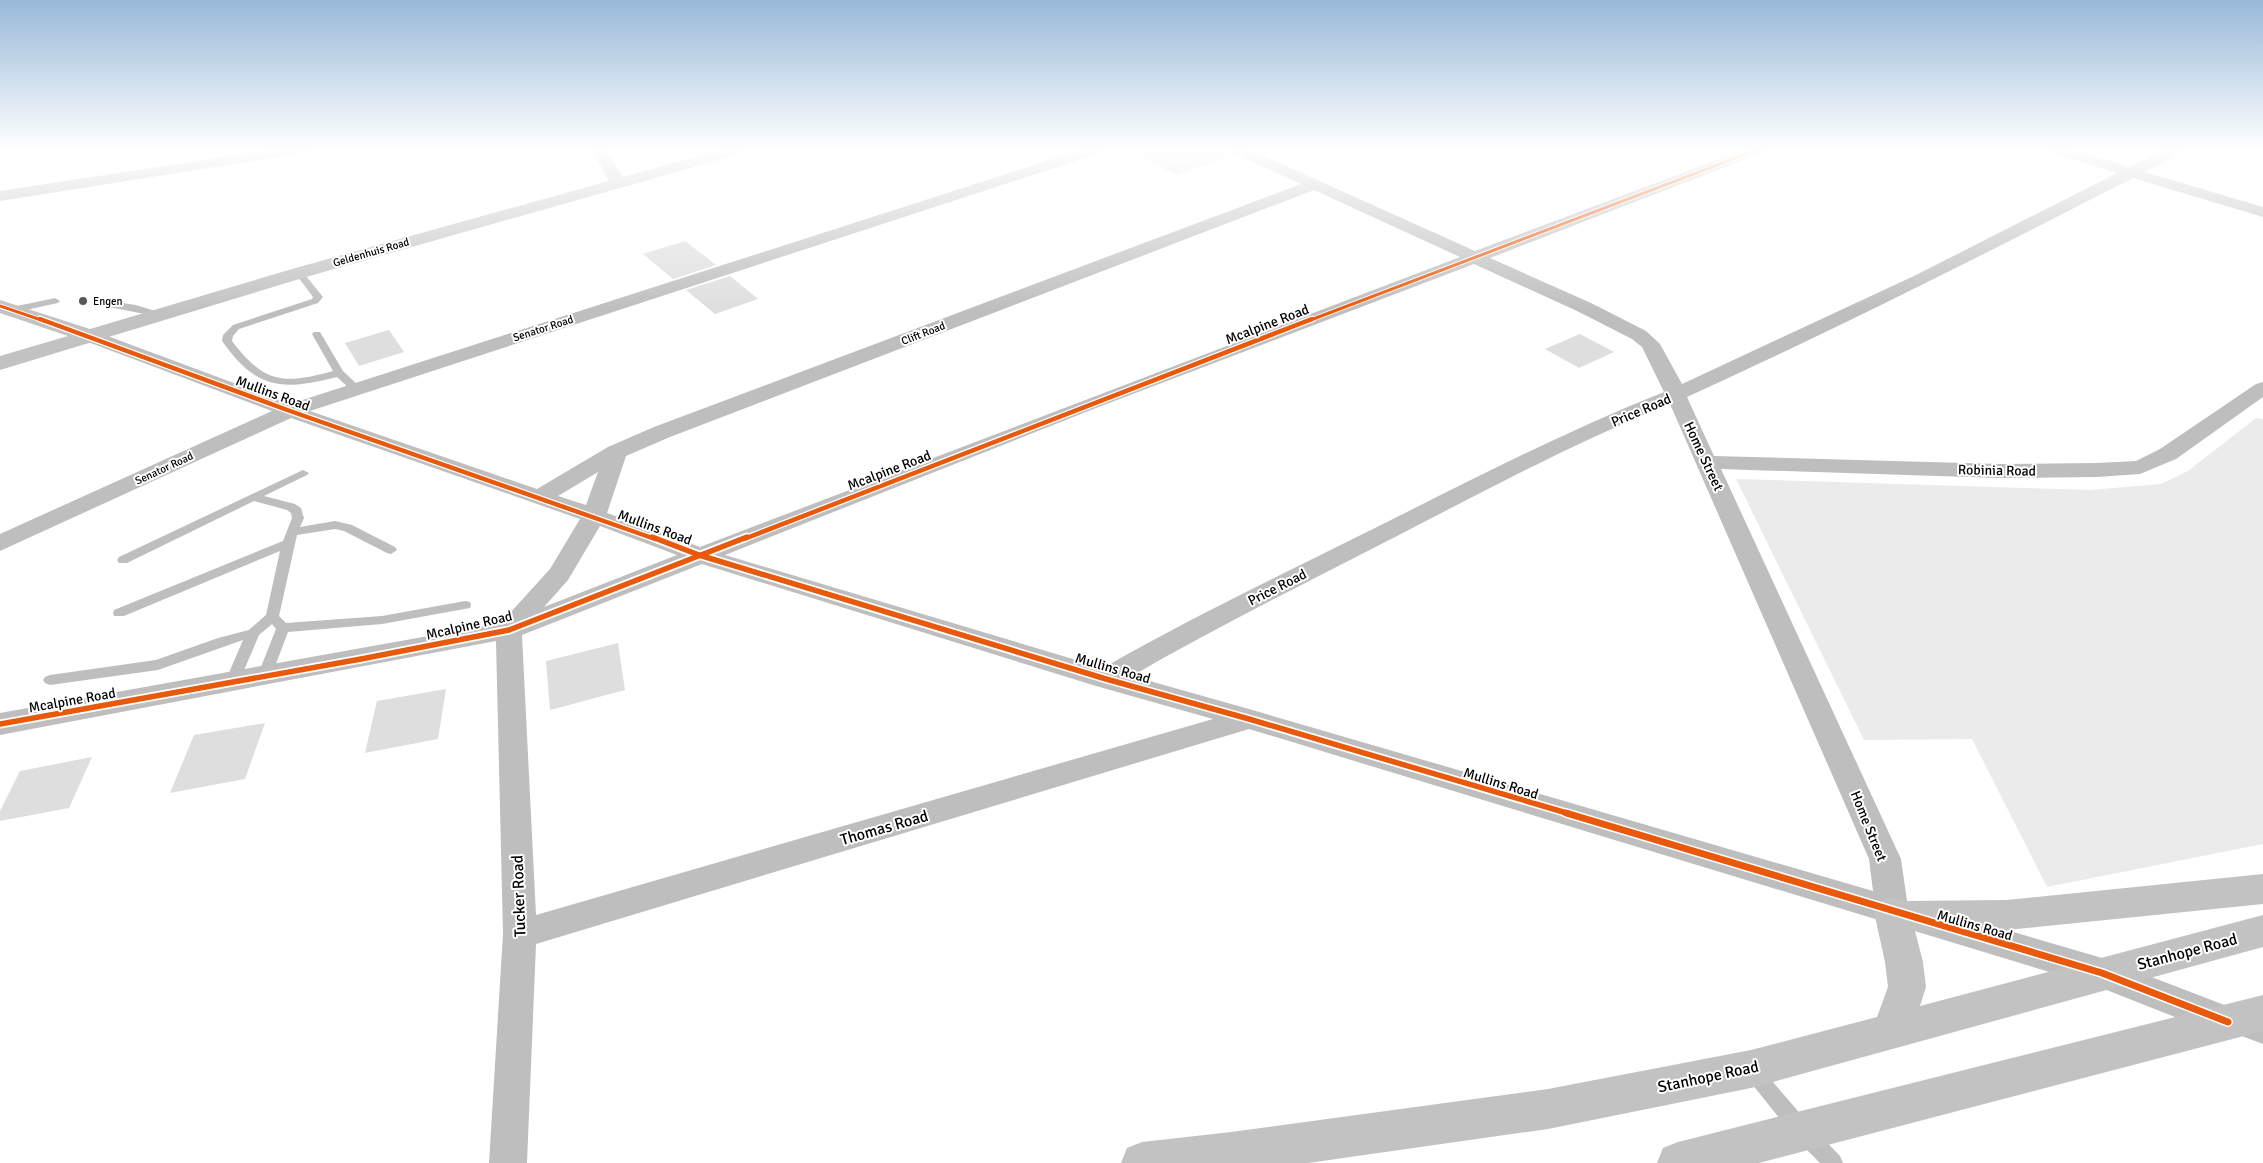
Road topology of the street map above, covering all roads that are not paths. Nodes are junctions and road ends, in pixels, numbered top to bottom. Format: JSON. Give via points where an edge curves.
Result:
{"nodes":[{"id":1,"x":553,"y":202,"type":"edge"},
{"id":2,"x":932,"y":202,"type":"edge"},
{"id":3,"x":1268,"y":202,"type":"edge"},
{"id":4,"x":1353,"y":202,"type":"edge"},
{"id":5,"x":1620,"y":202,"type":"edge"},
{"id":6,"x":2073,"y":202,"type":"edge"},
{"id":7,"x":2231,"y":202,"type":"edge"},
{"id":8,"x":2263,"y":212,"type":"edge"},
{"id":9,"x":1476,"y":257,"type":"junction"},
{"id":10,"x":299,"y":273,"type":"junction"},
{"id":11,"x":55,"y":301,"type":"dead end"},
{"id":12,"x":102,"y":303,"type":"dead end"},
{"id":13,"x":6,"y":308,"type":"edge"},
{"id":14,"x":160,"y":314,"type":"junction"},
{"id":15,"x":317,"y":334,"type":"dead end"},
{"id":16,"x":87,"y":335,"type":"junction"},
{"id":17,"x":0,"y":362,"type":"edge"},
{"id":18,"x":339,"y":373,"type":"junction"},
{"id":19,"x":355,"y":388,"type":"junction"},
{"id":20,"x":1675,"y":395,"type":"junction"},
{"id":21,"x":2258,"y":397,"type":"edge"},
{"id":22,"x":290,"y":411,"type":"junction"},
{"id":23,"x":616,"y":452,"type":"junction"},
{"id":24,"x":1708,"y":462,"type":"junction"},
{"id":25,"x":303,"y":472,"type":"dead end"},
{"id":26,"x":253,"y":497,"type":"junction"},
{"id":27,"x":539,"y":497,"type":"junction"},
{"id":28,"x":594,"y":516,"type":"junction"},
{"id":29,"x":291,"y":538,"type":"junction"},
{"id":30,"x":0,"y":543,"type":"edge"},
{"id":31,"x":391,"y":550,"type":"dead end"},
{"id":32,"x":699,"y":555,"type":"junction"},
{"id":33,"x":123,"y":560,"type":"dead end"},
{"id":34,"x":466,"y":605,"type":"dead end"},
{"id":35,"x":119,"y":613,"type":"dead end"},
{"id":36,"x":272,"y":617,"type":"junction"},
{"id":37,"x":282,"y":628,"type":"junction"},
{"id":38,"x":509,"y":630,"type":"junction"},
{"id":39,"x":253,"y":633,"type":"junction"},
{"id":40,"x":264,"y":677,"type":"junction"},
{"id":41,"x":1106,"y":679,"type":"junction"},
{"id":42,"x":50,"y":680,"type":"dead end"},
{"id":43,"x":232,"y":682,"type":"junction"},
{"id":44,"x":1249,"y":719,"type":"junction"},
{"id":45,"x":0,"y":724,"type":"edge"},
{"id":46,"x":2263,"y":889,"type":"edge"},
{"id":47,"x":1898,"y":914,"type":"junction"},
{"id":48,"x":2263,"y":931,"type":"edge"},
{"id":49,"x":520,"y":934,"type":"junction"},
{"id":50,"x":2102,"y":973,"type":"junction"},
{"id":51,"x":2251,"y":1024,"type":"edge"},
{"id":52,"x":1892,"y":1030,"type":"junction"},
{"id":53,"x":1751,"y":1069,"type":"junction"},
{"id":54,"x":1803,"y":1132,"type":"junction"},
{"id":55,"x":508,"y":1163,"type":"edge"},
{"id":56,"x":1142,"y":1163,"type":"edge"},
{"id":57,"x":1678,"y":1163,"type":"edge"},
{"id":58,"x":1833,"y":1163,"type":"edge"}],
"edges":[{"from":1,"to":10,"type":"main road","name":"Geldenhuis Road"},
{"from":2,"to":19,"type":"street","name":"Senator Road"},
{"from":3,"to":23,"type":"street","name":"Clift Road"},
{"from":4,"to":9,"type":"street","name":"Home Street"},
{"from":5,"to":9,"type":"street","name":"Mcalpine Road"},
{"from":6,"to":20,"type":"street","name":"Price Road","via":[[1777,350]]},
{"from":7,"to":8,"type":"street"},
{"from":9,"to":20,"type":"street","name":"Home Street","via":[[1639,335],[1650,344]]},
{"from":9,"to":32,"type":"street","name":"Mcalpine Road"},
{"from":10,"to":14,"type":"main road","name":"Geldenhuis Road"},
{"from":10,"to":18,"type":"lane","via":[[318,297],[315,301],[236,327],[227,341],[248,367],[279,382]]},
{"from":11,"to":13,"type":"lane"},
{"from":12,"to":14,"type":"lane"},
{"from":13,"to":16,"type":"main road","name":"Mullins Road"},
{"from":14,"to":16,"type":"main road","name":"Geldenhuis Road"},
{"from":15,"to":18,"type":"lane"},
{"from":16,"to":17,"type":"main road","name":"Geldenhuis Road"},
{"from":16,"to":22,"type":"street","name":"Mullins Road"},
{"from":18,"to":19,"type":"lane"},
{"from":19,"to":22,"type":"street","name":"Senator Road"},
{"from":20,"to":24,"type":"street","name":"Home Street"},
{"from":20,"to":41,"type":"street","name":"Price Road","via":[[1627,414],[1447,501],[1182,635]]},
{"from":21,"to":24,"type":"street","name":"Robinia Road","via":[[2168,454],[2140,467],[1999,471]]},
{"from":22,"to":27,"type":"street","name":"Mullins Road"},
{"from":22,"to":30,"type":"street","name":"Senator Road"},
{"from":23,"to":27,"type":"street","name":"Clift Road"},
{"from":23,"to":28,"type":"street"},
{"from":24,"to":47,"type":"street","name":"Home Street","via":[[1772,612],[1885,859]]},
{"from":25,"to":26,"type":"lane"},
{"from":26,"to":29,"type":"lane","via":[[297,511]]},
{"from":26,"to":33,"type":"lane"},
{"from":27,"to":28,"type":"street","name":"Mullins Road"},
{"from":28,"to":32,"type":"street","name":"Mullins Road"},
{"from":28,"to":38,"type":"street","via":[[559,574]]},
{"from":29,"to":31,"type":"lane","via":[[335,525],[348,528]]},
{"from":29,"to":35,"type":"lane"},
{"from":29,"to":36,"type":"lane"},
{"from":32,"to":38,"type":"street","name":"Mcalpine Road"},
{"from":32,"to":41,"type":"street","name":"Mullins Road"},
{"from":34,"to":37,"type":"lane","via":[[382,620]]},
{"from":36,"to":37,"type":"lane"},
{"from":36,"to":39,"type":"lane"},
{"from":37,"to":40,"type":"lane"},
{"from":38,"to":40,"type":"street","name":"Mcalpine Road"},
{"from":38,"to":49,"type":"street","name":"Tucker Road"},
{"from":39,"to":42,"type":"lane","via":[[158,665]]},
{"from":39,"to":43,"type":"lane"},
{"from":40,"to":43,"type":"street","name":"Mcalpine Road"},
{"from":41,"to":44,"type":"street","name":"Mullins Road"},
{"from":43,"to":45,"type":"street","name":"Mcalpine Road"},
{"from":44,"to":47,"type":"street","name":"Mullins Road"},
{"from":44,"to":49,"type":"street","name":"Thomas Road"},
{"from":46,"to":47,"type":"main road","via":[[2007,915]]},
{"from":47,"to":50,"type":"street","name":"Mullins Road"},
{"from":47,"to":52,"type":"main road","via":[[1907,987]]},
{"from":48,"to":50,"type":"main road","name":"Stanhope Road"},
{"from":49,"to":55,"type":"street","name":"Tucker Road"},
{"from":50,"to":51,"type":"street","name":"Mullins Road"},
{"from":50,"to":52,"type":"main road","name":"Stanhope Road"},
{"from":51,"to":54,"type":"main road"},
{"from":52,"to":53,"type":"main road","name":"Stanhope Road"},
{"from":53,"to":54,"type":"lane"},
{"from":53,"to":56,"type":"main road","name":"Stanhope Road","via":[[1548,1108]]},
{"from":54,"to":57,"type":"main road"},
{"from":54,"to":58,"type":"lane"}]}
